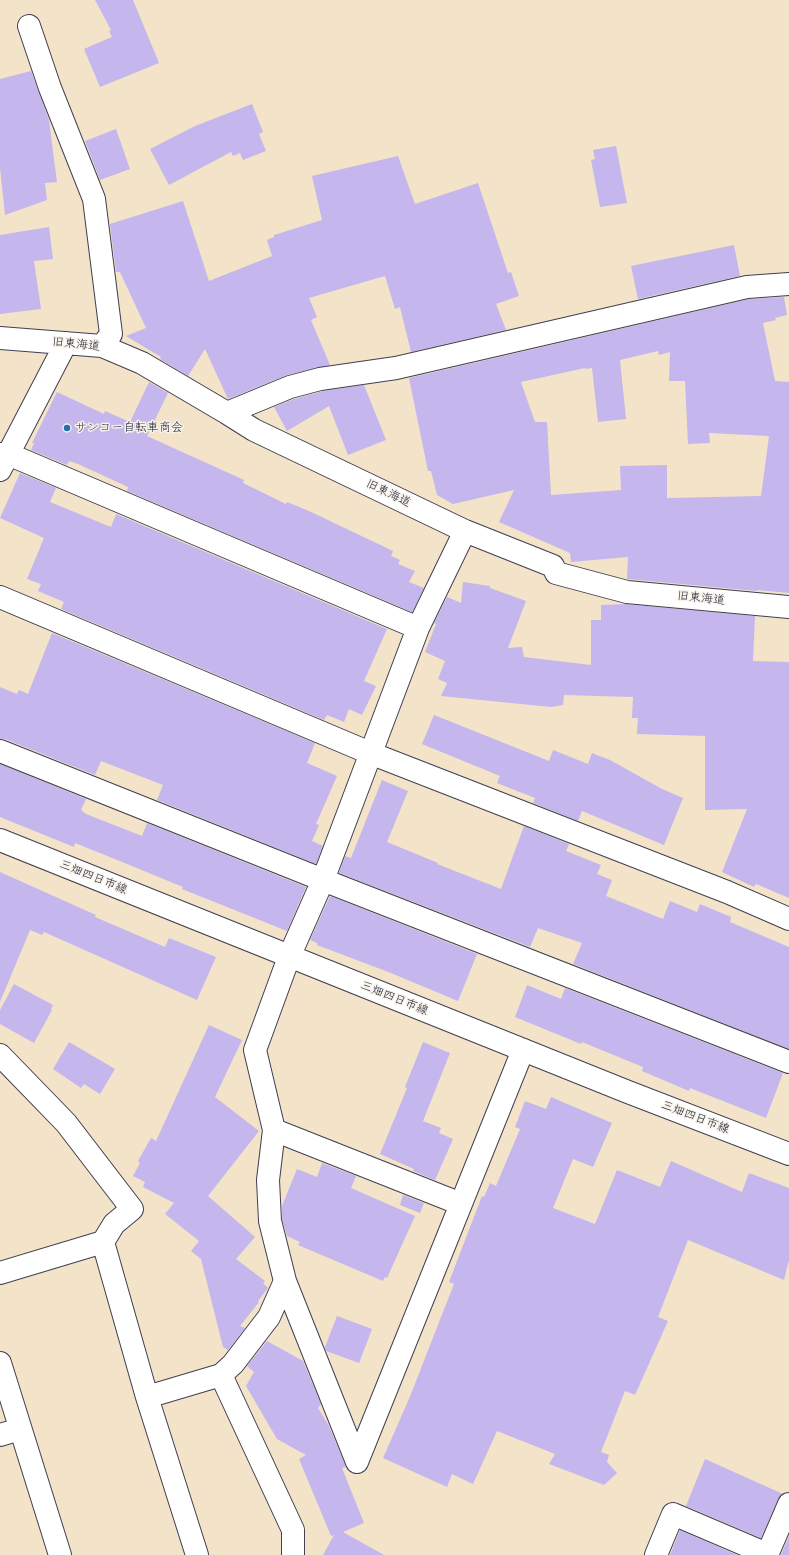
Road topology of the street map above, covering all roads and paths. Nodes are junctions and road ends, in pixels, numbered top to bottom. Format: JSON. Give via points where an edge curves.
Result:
{"nodes":[{"id":1,"x":29,"y":26,"type":"dead end"},
{"id":2,"x":789,"y":284,"type":"edge"},
{"id":3,"x":0,"y":338,"type":"edge"},
{"id":4,"x":66,"y":343,"type":"junction"},
{"id":5,"x":102,"y":346,"type":"junction"},
{"id":6,"x":227,"y":412,"type":"junction"},
{"id":7,"x":3,"y":459,"type":"edge"},
{"id":8,"x":465,"y":531,"type":"junction"},
{"id":9,"x":0,"y":597,"type":"edge"},
{"id":10,"x":789,"y":607,"type":"edge"},
{"id":11,"x":418,"y":628,"type":"junction"},
{"id":12,"x":0,"y":751,"type":"edge"},
{"id":13,"x":370,"y":753,"type":"junction"},
{"id":14,"x":0,"y":840,"type":"edge"},
{"id":15,"x":323,"y":880,"type":"junction"},
{"id":16,"x":789,"y":919,"type":"edge"},
{"id":17,"x":289,"y":957,"type":"junction"},
{"id":18,"x":523,"y":1050,"type":"junction"},
{"id":19,"x":0,"y":1055,"type":"edge"},
{"id":20,"x":789,"y":1062,"type":"edge"},
{"id":21,"x":274,"y":1130,"type":"junction"},
{"id":22,"x":789,"y":1154,"type":"edge"},
{"id":23,"x":461,"y":1204,"type":"junction"},
{"id":24,"x":103,"y":1242,"type":"junction"},
{"id":25,"x":0,"y":1273,"type":"edge"},
{"id":26,"x":285,"y":1281,"type":"junction"},
{"id":27,"x":0,"y":1363,"type":"edge"},
{"id":28,"x":221,"y":1375,"type":"junction"},
{"id":29,"x":148,"y":1397,"type":"junction"},
{"id":30,"x":10,"y":1432,"type":"edge"},
{"id":31,"x":789,"y":1504,"type":"edge"},
{"id":32,"x":767,"y":1554,"type":"edge"},
{"id":33,"x":60,"y":1555,"type":"edge"},
{"id":34,"x":197,"y":1555,"type":"edge"},
{"id":35,"x":293,"y":1555,"type":"edge"},
{"id":36,"x":656,"y":1555,"type":"edge"}],
"edges":[{"from":1,"to":5,"type":"street","via":[[50,88],[94,199],[111,334]]},
{"from":2,"to":6,"type":"street","via":[[747,287],[396,368],[320,379],[290,386]]},
{"from":3,"to":4,"type":"street","name":"旧東海道"},
{"from":4,"to":5,"type":"street","name":"旧東海道"},
{"from":4,"to":7,"type":"street"},
{"from":5,"to":6,"type":"street","name":"旧東海道","via":[[142,363]]},
{"from":6,"to":8,"type":"street","name":"旧東海道","via":[[254,430]]},
{"from":7,"to":11,"type":"street"},
{"from":8,"to":10,"type":"street","name":"旧東海道","via":[[553,566],[556,573],[627,592]]},
{"from":8,"to":11,"type":"street"},
{"from":9,"to":13,"type":"street"},
{"from":11,"to":13,"type":"street"},
{"from":12,"to":15,"type":"street"},
{"from":13,"to":15,"type":"street"},
{"from":13,"to":16,"type":"street","via":[[727,892]]},
{"from":14,"to":17,"type":"street","name":"三畑四日市線"},
{"from":15,"to":17,"type":"street"},
{"from":15,"to":20,"type":"street"},
{"from":17,"to":18,"type":"street","name":"三畑四日市線"},
{"from":17,"to":21,"type":"street","via":[[255,1050]]},
{"from":18,"to":22,"type":"street","name":"三畑四日市線"},
{"from":18,"to":23,"type":"street"},
{"from":19,"to":24,"type":"street","via":[[66,1124],[132,1209],[114,1224]]},
{"from":21,"to":23,"type":"street"},
{"from":21,"to":26,"type":"street","via":[[268,1180],[270,1221]]},
{"from":23,"to":26,"type":"street","via":[[357,1462]]},
{"from":24,"to":25,"type":"street"},
{"from":24,"to":29,"type":"street"},
{"from":26,"to":28,"type":"street","via":[[269,1317]]},
{"from":27,"to":30,"type":"street"},
{"from":28,"to":29,"type":"street"},
{"from":28,"to":35,"type":"street","via":[[293,1530]]},
{"from":29,"to":34,"type":"street"},
{"from":30,"to":33,"type":"street"},
{"from":31,"to":32,"type":"street"},
{"from":32,"to":36,"type":"street","via":[[672,1514]]}]}
